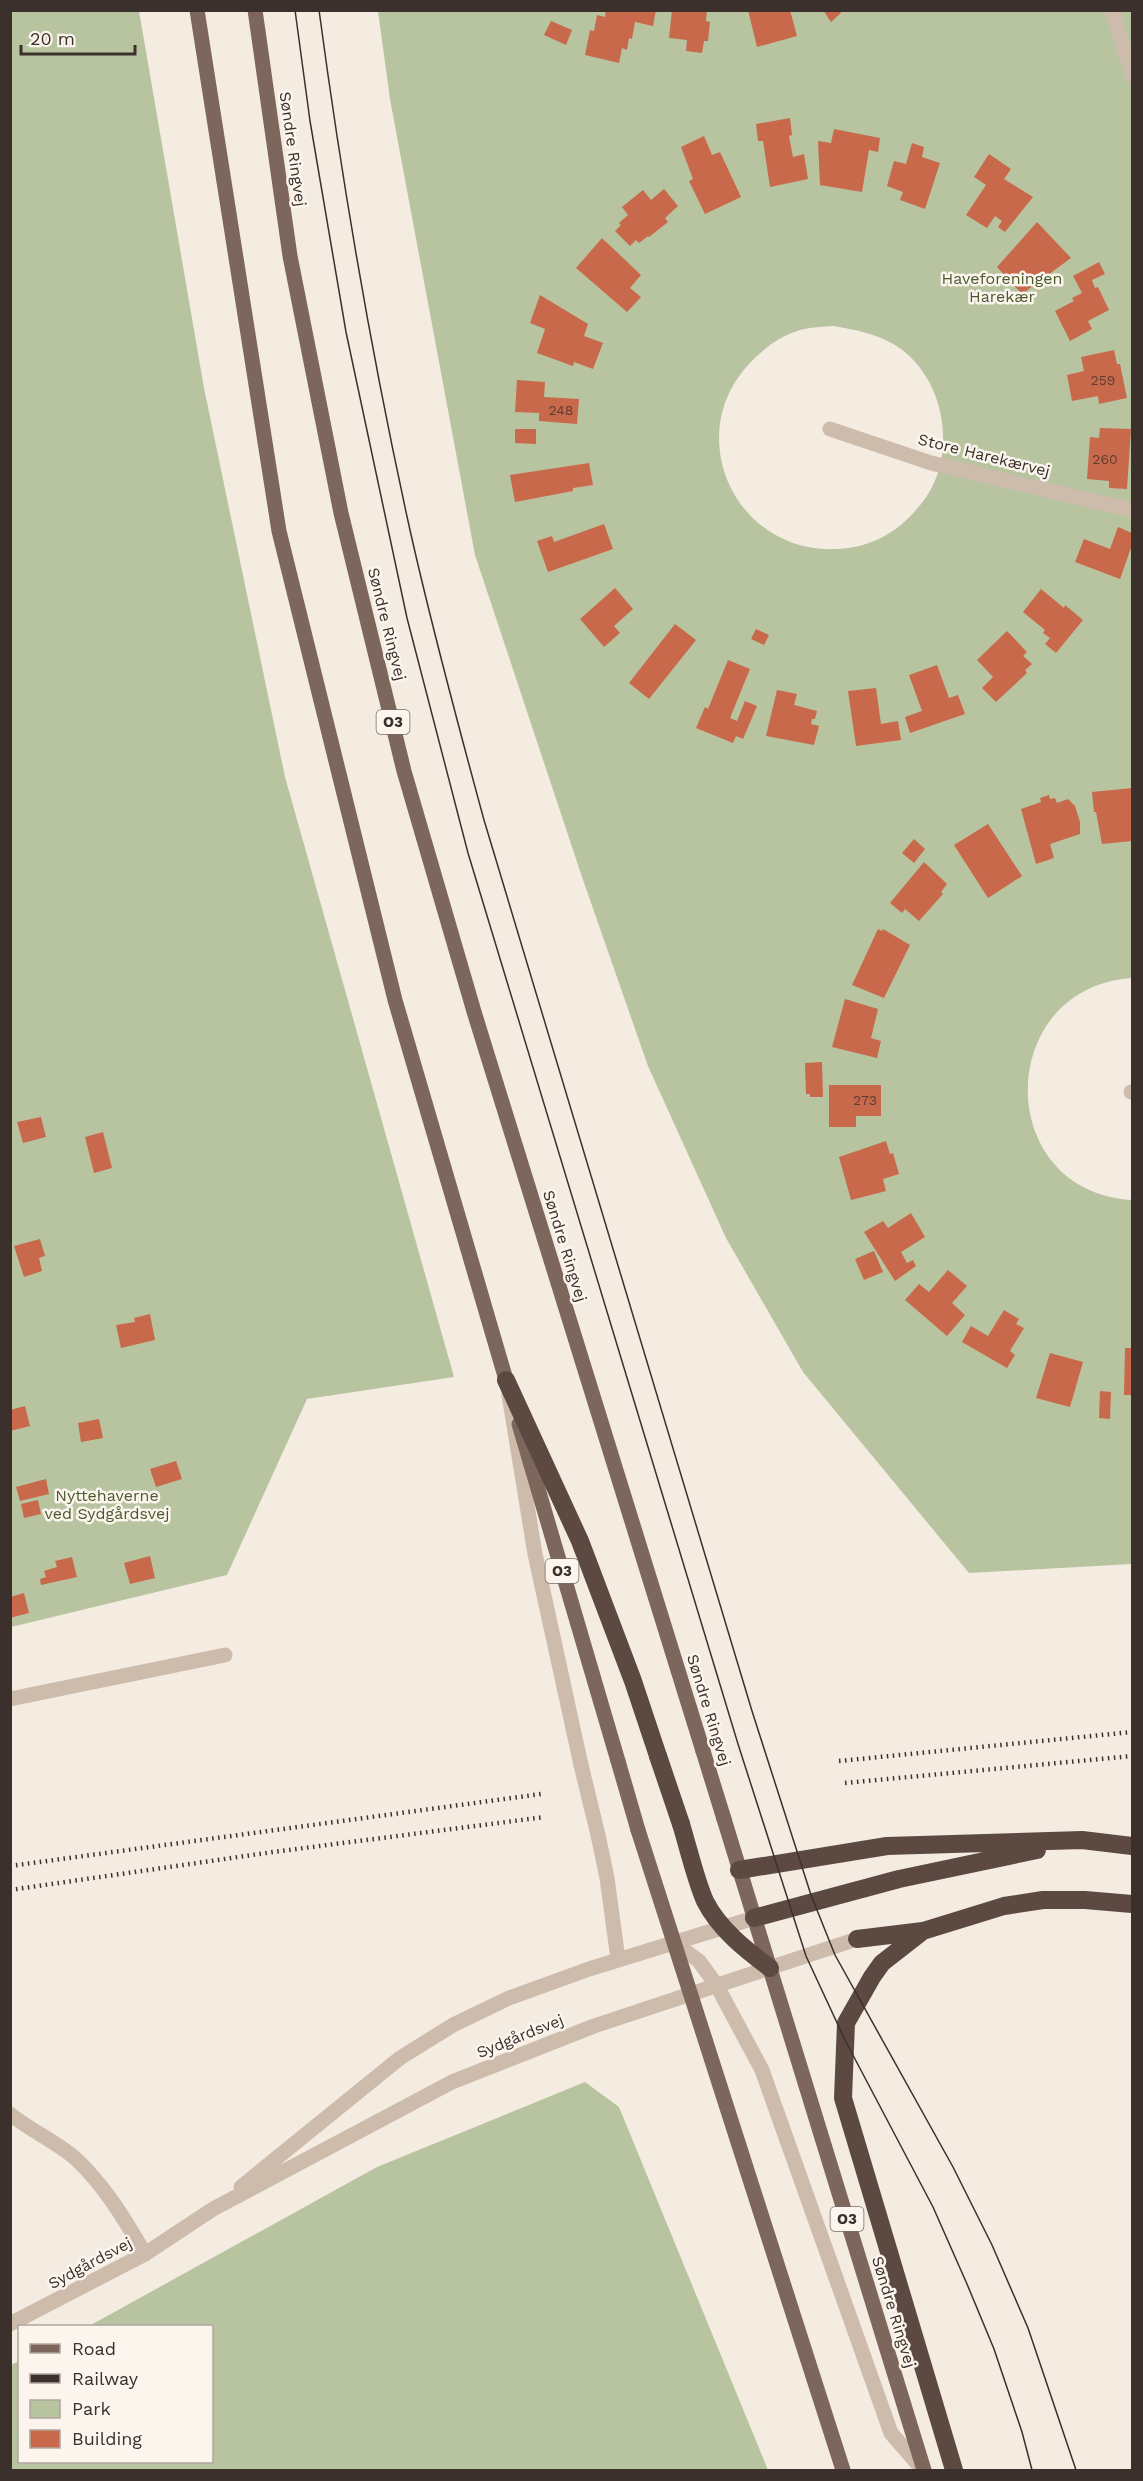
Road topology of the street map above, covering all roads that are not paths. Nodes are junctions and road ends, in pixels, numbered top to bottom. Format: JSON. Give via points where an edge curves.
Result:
{"nodes":[{"id":1,"x":197,"y":10,"type":"edge"},
{"id":2,"x":255,"y":10,"type":"edge"},
{"id":3,"x":1112,"y":10,"type":"edge"},
{"id":4,"x":1132,"y":75,"type":"edge"},
{"id":5,"x":830,"y":429,"type":"dead end"},
{"id":6,"x":1132,"y":510,"type":"edge"},
{"id":7,"x":506,"y":1380,"type":"junction"},
{"id":8,"x":225,"y":1655,"type":"dead end"},
{"id":9,"x":10,"y":1699,"type":"edge"},
{"id":10,"x":1082,"y":1840,"type":"junction"},
{"id":11,"x":1132,"y":1846,"type":"edge"},
{"id":12,"x":739,"y":1870,"type":"junction"},
{"id":13,"x":1132,"y":1904,"type":"edge"},
{"id":14,"x":754,"y":1918,"type":"junction"},
{"id":15,"x":723,"y":1926,"type":"junction"},
{"id":16,"x":923,"y":1931,"type":"junction"},
{"id":17,"x":857,"y":1939,"type":"joint"},
{"id":18,"x":673,"y":1942,"type":"junction"},
{"id":19,"x":618,"y":1959,"type":"junction"},
{"id":20,"x":770,"y":1968,"type":"junction"},
{"id":21,"x":717,"y":1986,"type":"junction"},
{"id":22,"x":690,"y":1995,"type":"junction"},
{"id":23,"x":10,"y":2114,"type":"edge"},
{"id":24,"x":213,"y":2209,"type":"junction"},
{"id":25,"x":146,"y":2254,"type":"junction"},
{"id":26,"x":10,"y":2324,"type":"edge"},
{"id":27,"x":843,"y":2470,"type":"edge"},
{"id":28,"x":924,"y":2470,"type":"edge"},
{"id":29,"x":954,"y":2470,"type":"edge"}],
"edges":[{"from":1,"to":7,"type":"main road","number":"O3","via":[[279,531],[395,1000]]},
{"from":2,"to":12,"type":"main road","name":"Søndre Ringvej","number":"O3","bridge":true,"via":[[290,256],[341,513],[404,771],[475,1015]]},
{"from":3,"to":4,"type":"street"},
{"from":5,"to":6,"type":"street","name":"Store Harekærvej","via":[[931,463]]},
{"from":7,"to":15,"type":"highway","bridge":true,"via":[[580,1541],[633,1681],[705,1901]]},
{"from":7,"to":18,"type":"main road","number":"O3","bridge":true},
{"from":7,"to":19,"type":"street","bridge":true,"via":[[535,1554],[607,1878]]},
{"from":8,"to":9,"type":"street"},
{"from":10,"to":11,"type":"highway"},
{"from":10,"to":12,"type":"highway","via":[[887,1846]]},
{"from":10,"to":14,"type":"highway","via":[[899,1879]]},
{"from":12,"to":14,"type":"main road","name":"Søndre Ringvej","number":"O3"},
{"from":13,"to":16,"type":"highway","via":[[1043,1900],[1004,1906]]},
{"from":14,"to":15,"type":"street","name":"Sydgårdsvej"},
{"from":14,"to":20,"type":"main road","name":"Søndre Ringvej","number":"O3"},
{"from":15,"to":18,"type":"street","name":"Sydgårdsvej"},
{"from":15,"to":20,"type":"highway","via":[[745,1950]]},
{"from":16,"to":17,"type":"highway"},
{"from":16,"to":29,"type":"highway","via":[[882,1963],[846,2023],[843,2098]]},
{"from":17,"to":20,"type":"street","name":"Sydgårdsvej"},
{"from":18,"to":19,"type":"street","name":"Sydgårdsvej"},
{"from":18,"to":21,"type":"street","via":[[699,1961]]},
{"from":18,"to":22,"type":"main road","number":"O3"},
{"from":19,"to":24,"type":"street","name":"Sydgårdsvej","via":[[509,1998],[400,2058]]},
{"from":20,"to":21,"type":"street","name":"Sydgårdsvej"},
{"from":20,"to":28,"type":"main road","name":"Søndre Ringvej","number":"O3"},
{"from":21,"to":22,"type":"street","name":"Sydgårdsvej"},
{"from":21,"to":28,"type":"street","via":[[762,2070],[891,2433]]},
{"from":22,"to":24,"type":"street","name":"Sydgårdsvej","via":[[594,2026],[452,2082]]},
{"from":22,"to":27,"type":"main road","number":"O3"},
{"from":23,"to":25,"type":"street","via":[[76,2158],[117,2206]]},
{"from":24,"to":25,"type":"street","name":"Sydgårdsvej"},
{"from":25,"to":26,"type":"street","name":"Sydgårdsvej"}]}
